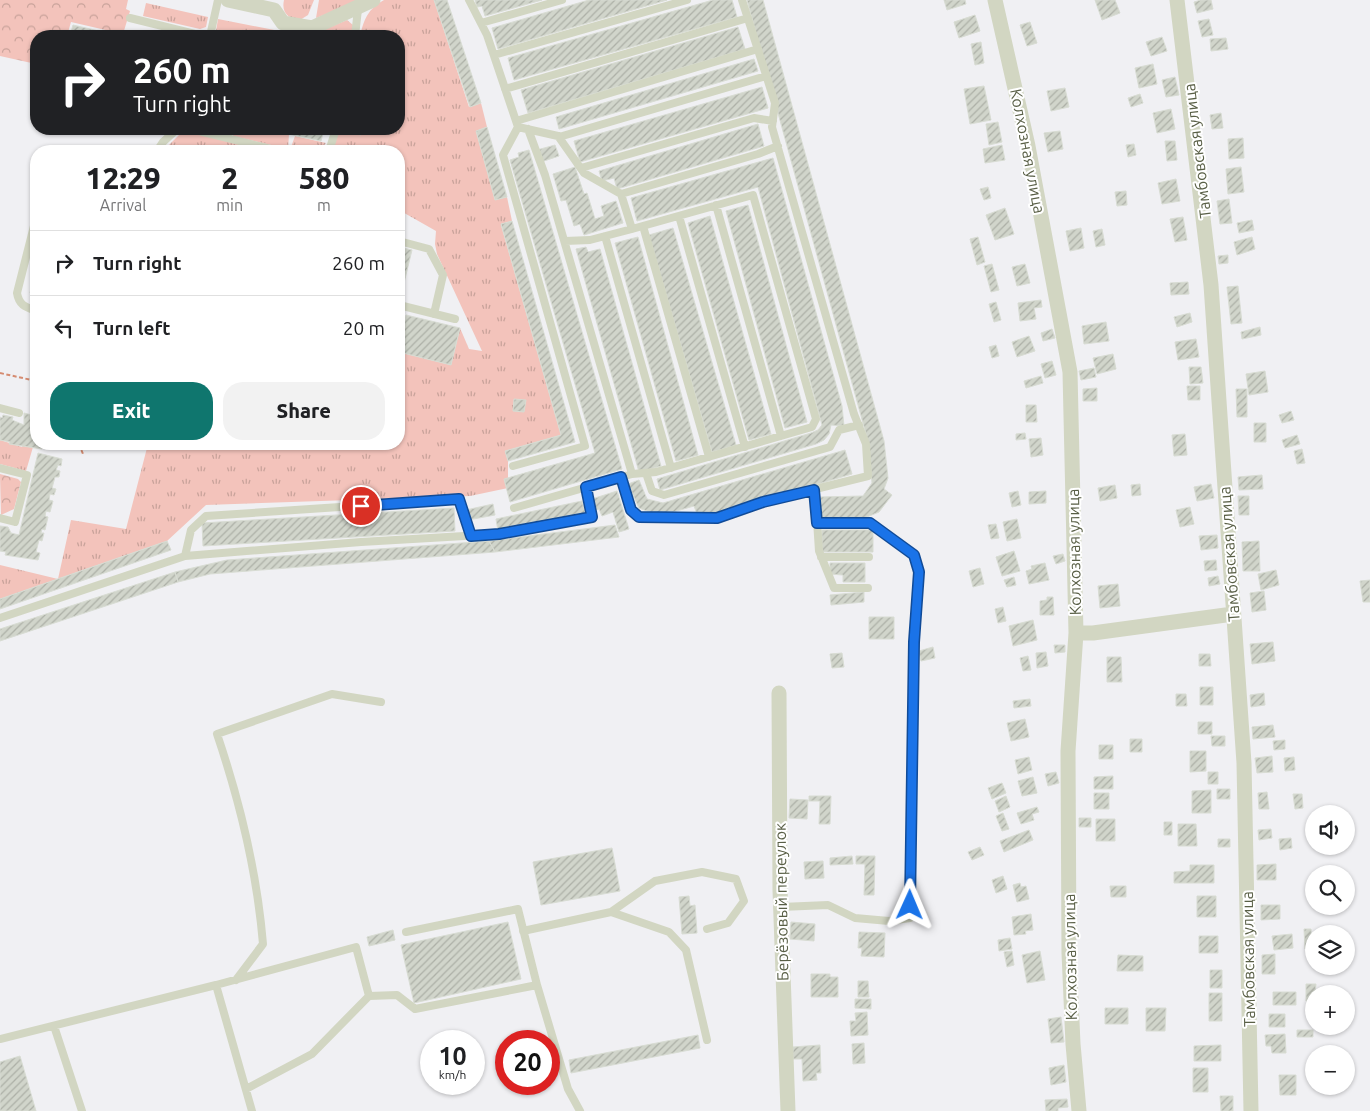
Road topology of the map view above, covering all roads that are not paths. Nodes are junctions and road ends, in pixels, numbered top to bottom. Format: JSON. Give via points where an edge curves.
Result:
{"nodes":[{"id":1,"x":218,"y":0,"type":"edge"},
{"id":2,"x":228,"y":0,"type":"edge"},
{"id":3,"x":373,"y":0,"type":"edge"},
{"id":4,"x":469,"y":0,"type":"edge"},
{"id":5,"x":562,"y":0,"type":"edge"},
{"id":6,"x":688,"y":0,"type":"edge"},
{"id":7,"x":742,"y":0,"type":"edge"},
{"id":8,"x":995,"y":0,"type":"edge"},
{"id":9,"x":1177,"y":0,"type":"edge"},
{"id":10,"x":358,"y":9,"type":"junction"},
{"id":11,"x":130,"y":18,"type":"dead end"},
{"id":12,"x":748,"y":18,"type":"junction"},
{"id":13,"x":481,"y":23,"type":"junction"},
{"id":14,"x":179,"y":30,"type":"edge"},
{"id":15,"x":211,"y":30,"type":"edge"},
{"id":16,"x":356,"y":30,"type":"edge"},
{"id":17,"x":758,"y":50,"type":"junction"},
{"id":18,"x":494,"y":55,"type":"junction"},
{"id":19,"x":766,"y":76,"type":"junction"},
{"id":20,"x":505,"y":88,"type":"junction"},
{"id":21,"x":773,"y":121,"type":"junction"},
{"id":22,"x":517,"y":124,"type":"junction"},
{"id":23,"x":528,"y":129,"type":"junction"},
{"id":24,"x":171,"y":135,"type":"edge"},
{"id":25,"x":215,"y":135,"type":"edge"},
{"id":26,"x":559,"y":137,"type":"junction"},
{"id":27,"x":161,"y":145,"type":"edge"},
{"id":28,"x":255,"y":145,"type":"edge"},
{"id":29,"x":778,"y":146,"type":"junction"},
{"id":30,"x":581,"y":168,"type":"junction"},
{"id":31,"x":621,"y":194,"type":"junction"},
{"id":32,"x":716,"y":206,"type":"junction"},
{"id":33,"x":679,"y":216,"type":"junction"},
{"id":34,"x":642,"y":226,"type":"junction"},
{"id":35,"x":632,"y":228,"type":"junction"},
{"id":36,"x":605,"y":236,"type":"junction"},
{"id":37,"x":565,"y":241,"type":"junction"},
{"id":38,"x":30,"y":242,"type":"edge"},
{"id":39,"x":405,"y":242,"type":"edge"},
{"id":40,"x":405,"y":307,"type":"edge"},
{"id":41,"x":30,"y":308,"type":"edge"},
{"id":42,"x":434,"y":314,"type":"junction"},
{"id":43,"x":455,"y":319,"type":"dead end"},
{"id":44,"x":0,"y":408,"type":"edge"},
{"id":45,"x":19,"y":413,"type":"dead end"},
{"id":46,"x":858,"y":425,"type":"junction"},
{"id":47,"x":781,"y":436,"type":"junction"},
{"id":48,"x":745,"y":447,"type":"junction"},
{"id":49,"x":709,"y":457,"type":"junction"},
{"id":50,"x":513,"y":466,"type":"dead end"},
{"id":51,"x":0,"y":468,"type":"edge"},
{"id":52,"x":671,"y":468,"type":"junction"},
{"id":53,"x":646,"y":473,"type":"junction"},
{"id":54,"x":632,"y":474,"type":"junction"},
{"id":55,"x":621,"y":477,"type":"junction"},
{"id":56,"x":586,"y":487,"type":"junction"},
{"id":57,"x":814,"y":490,"type":"junction"},
{"id":58,"x":514,"y":508,"type":"dead end"},
{"id":59,"x":0,"y":518,"type":"edge"},
{"id":60,"x":817,"y":523,"type":"junction"},
{"id":61,"x":471,"y":536,"type":"junction"},
{"id":62,"x":185,"y":556,"type":"junction"},
{"id":63,"x":821,"y":557,"type":"junction"},
{"id":64,"x":869,"y":557,"type":"dead end"},
{"id":65,"x":868,"y":588,"type":"dead end"},
{"id":66,"x":1234,"y":614,"type":"junction"},
{"id":67,"x":0,"y":618,"type":"edge"},
{"id":68,"x":1076,"y":634,"type":"junction"},
{"id":69,"x":779,"y":693,"type":"dead end"},
{"id":70,"x":381,"y":702,"type":"dead end"},
{"id":71,"x":781,"y":907,"type":"junction"},
{"id":72,"x":611,"y":912,"type":"junction"},
{"id":73,"x":707,"y":928,"type":"dead end"},
{"id":74,"x":524,"y":931,"type":"junction"},
{"id":75,"x":406,"y":932,"type":"dead end"},
{"id":76,"x":236,"y":980,"type":"junction"},
{"id":77,"x":216,"y":985,"type":"junction"},
{"id":78,"x":537,"y":985,"type":"junction"},
{"id":79,"x":369,"y":996,"type":"junction"},
{"id":80,"x":54,"y":1026,"type":"junction"},
{"id":81,"x":0,"y":1039,"type":"edge"},
{"id":82,"x":707,"y":1040,"type":"dead end"},
{"id":83,"x":246,"y":1089,"type":"junction"},
{"id":84,"x":82,"y":1111,"type":"edge"},
{"id":85,"x":252,"y":1111,"type":"edge"},
{"id":86,"x":580,"y":1111,"type":"edge"},
{"id":87,"x":788,"y":1111,"type":"edge"},
{"id":88,"x":1079,"y":1111,"type":"edge"},
{"id":89,"x":1251,"y":1111,"type":"edge"}],
"edges":[{"from":1,"to":15,"type":"lane"},
{"from":2,"to":10,"type":"street","via":[[274,10],[283,23],[312,28]]},
{"from":3,"to":10,"type":"street"},
{"from":4,"to":13,"type":"lane"},
{"from":5,"to":13,"type":"lane"},
{"from":6,"to":18,"type":"lane"},
{"from":7,"to":12,"type":"lane"},
{"from":8,"to":68,"type":"street","name":"Колхозная улица","via":[[1028,146],[1070,372]]},
{"from":9,"to":66,"type":"street","name":"Тамбовская улица","via":[[1210,275]]},
{"from":10,"to":16,"type":"lane"},
{"from":11,"to":14,"type":"lane"},
{"from":12,"to":17,"type":"lane"},
{"from":12,"to":20,"type":"lane"},
{"from":13,"to":18,"type":"lane"},
{"from":17,"to":19,"type":"lane"},
{"from":17,"to":22,"type":"lane"},
{"from":18,"to":20,"type":"lane"},
{"from":19,"to":21,"type":"lane","via":[[775,103]]},
{"from":19,"to":26,"type":"lane"},
{"from":20,"to":22,"type":"lane"},
{"from":21,"to":29,"type":"lane"},
{"from":21,"to":30,"type":"lane","via":[[754,118]]},
{"from":22,"to":23,"type":"lane"},
{"from":22,"to":50,"type":"lane","via":[[503,155],[585,446]]},
{"from":23,"to":26,"type":"lane"},
{"from":23,"to":37,"type":"lane"},
{"from":24,"to":27,"type":"lane"},
{"from":25,"to":28,"type":"lane"},
{"from":26,"to":30,"type":"lane"},
{"from":29,"to":31,"type":"lane"},
{"from":29,"to":46,"type":"lane"},
{"from":30,"to":31,"type":"lane","via":[[584,173]]},
{"from":31,"to":35,"type":"lane"},
{"from":32,"to":33,"type":"lane"},
{"from":32,"to":47,"type":"lane"},
{"from":32,"to":47,"type":"lane","via":[[754,195],[816,419],[812,427]]},
{"from":33,"to":34,"type":"lane"},
{"from":33,"to":48,"type":"lane"},
{"from":34,"to":35,"type":"lane"},
{"from":34,"to":49,"type":"lane"},
{"from":35,"to":36,"type":"lane"},
{"from":36,"to":37,"type":"lane"},
{"from":36,"to":52,"type":"lane"},
{"from":37,"to":54,"type":"lane"},
{"from":38,"to":41,"type":"lane","via":[[17,293],[18,301]]},
{"from":39,"to":42,"type":"lane","via":[[429,248],[444,275]]},
{"from":40,"to":42,"type":"lane"},
{"from":42,"to":43,"type":"lane"},
{"from":44,"to":45,"type":"lane"},
{"from":46,"to":53,"type":"lane","via":[[839,430],[830,447],[664,495],[652,491]]},
{"from":46,"to":57,"type":"lane","via":[[866,444],[868,476]]},
{"from":47,"to":48,"type":"lane"},
{"from":48,"to":49,"type":"lane"},
{"from":49,"to":52,"type":"lane"},
{"from":51,"to":59,"type":"lane","via":[[27,475],[15,522]]},
{"from":52,"to":53,"type":"lane"},
{"from":53,"to":54,"type":"lane"},
{"from":54,"to":55,"type":"lane"},
{"from":55,"to":56,"type":"lane"},
{"from":55,"to":57,"type":"lane","via":[[631,510],[639,517],[717,518],[763,502]]},
{"from":56,"to":58,"type":"lane"},
{"from":56,"to":61,"type":"lane","via":[[592,517]]},
{"from":57,"to":60,"type":"lane"},
{"from":60,"to":63,"type":"lane"},
{"from":60,"to":71,"type":"lane","via":[[870,523],[914,555],[919,572],[914,642],[910,918],[890,921],[855,918],[828,905]]},
{"from":61,"to":62,"type":"lane"},
{"from":61,"to":62,"type":"lane","via":[[459,499],[206,516],[191,530]]},
{"from":62,"to":67,"type":"lane"},
{"from":63,"to":64,"type":"lane"},
{"from":63,"to":65,"type":"lane","via":[[834,588]]},
{"from":66,"to":68,"type":"street"},
{"from":66,"to":89,"type":"street","name":"Тамбовская улица","via":[[1244,764]]},
{"from":68,"to":88,"type":"street","name":"Колхозная улица","via":[[1068,751],[1068,953]]},
{"from":69,"to":71,"type":"street","name":"Берёзовый переулок"},
{"from":70,"to":76,"type":"lane","via":[[332,694],[217,734],[233,779],[258,893],[263,944]]},
{"from":71,"to":87,"type":"street","name":"Берёзовый переулок"},
{"from":72,"to":73,"type":"lane","via":[[655,881],[702,872],[736,879],[744,901],[728,923]]},
{"from":72,"to":74,"type":"lane"},
{"from":72,"to":82,"type":"lane","via":[[669,932],[686,950]]},
{"from":74,"to":75,"type":"lane","via":[[518,909]]},
{"from":74,"to":78,"type":"lane"},
{"from":76,"to":77,"type":"lane"},
{"from":76,"to":79,"type":"lane","via":[[356,946]]},
{"from":77,"to":80,"type":"lane"},
{"from":77,"to":83,"type":"lane"},
{"from":78,"to":79,"type":"lane","via":[[415,1009],[397,995]]},
{"from":78,"to":86,"type":"lane","via":[[568,1089]]},
{"from":79,"to":83,"type":"lane","via":[[312,1054]]},
{"from":80,"to":81,"type":"lane"},
{"from":80,"to":84,"type":"lane"},
{"from":83,"to":85,"type":"lane"}]}
